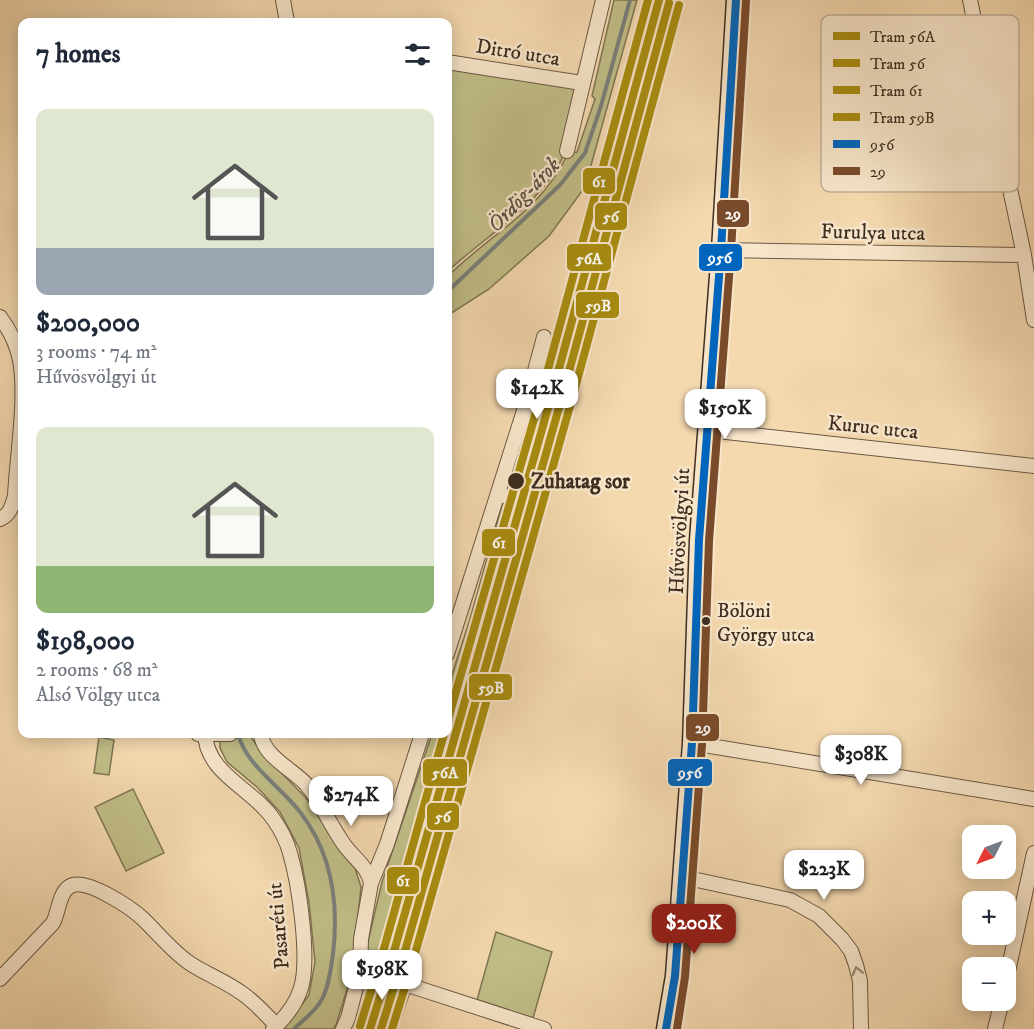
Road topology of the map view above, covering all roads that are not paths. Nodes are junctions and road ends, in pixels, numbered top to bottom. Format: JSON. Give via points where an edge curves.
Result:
{"nodes":[{"id":1,"x":283,"y":0,"type":"edge"},
{"id":2,"x":603,"y":0,"type":"edge"},
{"id":3,"x":672,"y":0,"type":"edge"},
{"id":4,"x":736,"y":0,"type":"edge"},
{"id":5,"x":970,"y":0,"type":"edge"},
{"id":6,"x":973,"y":15,"type":"edge"},
{"id":7,"x":286,"y":18,"type":"edge"},
{"id":8,"x":452,"y":63,"type":"edge"},
{"id":9,"x":582,"y":83,"type":"junction"},
{"id":10,"x":567,"y":151,"type":"dead end"},
{"id":11,"x":1011,"y":192,"type":"edge"},
{"id":12,"x":721,"y":250,"type":"junction"},
{"id":13,"x":1024,"y":255,"type":"junction"},
{"id":14,"x":0,"y":317,"type":"edge"},
{"id":15,"x":1034,"y":320,"type":"edge"},
{"id":16,"x":544,"y":337,"type":"dead end"},
{"id":17,"x":18,"y":354,"type":"edge"},
{"id":18,"x":708,"y":430,"type":"junction"},
{"id":19,"x":18,"y":447,"type":"edge"},
{"id":20,"x":1034,"y":466,"type":"edge"},
{"id":21,"x":498,"y":495,"type":"junction"},
{"id":22,"x":532,"y":500,"type":"junction"},
{"id":23,"x":0,"y":519,"type":"edge"},
{"id":24,"x":452,"y":638,"type":"edge"},
{"id":25,"x":204,"y":738,"type":"edge"},
{"id":26,"x":262,"y":738,"type":"edge"},
{"id":27,"x":421,"y":738,"type":"edge"},
{"id":28,"x":692,"y":743,"type":"junction"},
{"id":29,"x":1034,"y":799,"type":"edge"},
{"id":30,"x":1034,"y":853,"type":"edge"},
{"id":31,"x":683,"y":877,"type":"junction"},
{"id":32,"x":371,"y":883,"type":"junction"},
{"id":33,"x":1011,"y":957,"type":"edge"},
{"id":34,"x":360,"y":972,"type":"junction"},
{"id":35,"x":0,"y":979,"type":"edge"},
{"id":36,"x":405,"y":984,"type":"junction"},
{"id":37,"x":999,"y":1011,"type":"edge"},
{"id":38,"x":275,"y":1027,"type":"edge"},
{"id":39,"x":343,"y":1029,"type":"edge"},
{"id":40,"x":389,"y":1029,"type":"edge"},
{"id":41,"x":544,"y":1029,"type":"edge"},
{"id":42,"x":666,"y":1029,"type":"edge"},
{"id":43,"x":861,"y":1029,"type":"edge"},
{"id":44,"x":995,"y":1029,"type":"edge"}],
"edges":[{"from":1,"to":7,"type":"street"},
{"from":2,"to":9,"type":"street"},
{"from":3,"to":22,"type":"street"},
{"from":4,"to":12,"type":"main road","name":"Hűvösvölgyi út"},
{"from":5,"to":6,"type":"street"},
{"from":8,"to":9,"type":"street","name":"Ditró utca"},
{"from":9,"to":10,"type":"street"},
{"from":11,"to":13,"type":"street"},
{"from":12,"to":13,"type":"street","name":"Furulya utca"},
{"from":12,"to":18,"type":"main road","name":"Hűvösvölgyi út"},
{"from":13,"to":15,"type":"street"},
{"from":14,"to":17,"type":"street"},
{"from":16,"to":21,"type":"street"},
{"from":18,"to":20,"type":"street","name":"Kuruc utca"},
{"from":18,"to":28,"type":"main road","name":"Hűvösvölgyi út","via":[[699,540]]},
{"from":19,"to":23,"type":"street","via":[[15,496],[11,510]]},
{"from":21,"to":22,"type":"street"},
{"from":21,"to":24,"type":"street"},
{"from":22,"to":36,"type":"street"},
{"from":25,"to":38,"type":"street","name":"Pasaréti út","via":[[223,772],[275,821],[290,851],[304,945],[304,974],[297,998]]},
{"from":26,"to":32,"type":"street","via":[[266,748],[316,797],[343,844],[369,874]]},
{"from":27,"to":32,"type":"street"},
{"from":28,"to":29,"type":"street"},
{"from":28,"to":31,"type":"main road","name":"Hűvösvölgyi út"},
{"from":30,"to":33,"type":"street"},
{"from":31,"to":42,"type":"main road","name":"Hűvösvölgyi út","via":[[675,976]]},
{"from":43,"to":31,"type":"street","one_way":true,"via":[[860,981],[851,951],[819,916],[790,900]]},
{"from":32,"to":34,"type":"street","via":[[361,939]]},
{"from":34,"to":36,"type":"street"},
{"from":34,"to":39,"type":"street"},
{"from":35,"to":38,"type":"street","via":[[53,923],[67,888],[84,885],[100,890],[139,915],[189,962],[242,993]]},
{"from":36,"to":40,"type":"street"},
{"from":36,"to":41,"type":"street"},
{"from":37,"to":44,"type":"street"}]}
